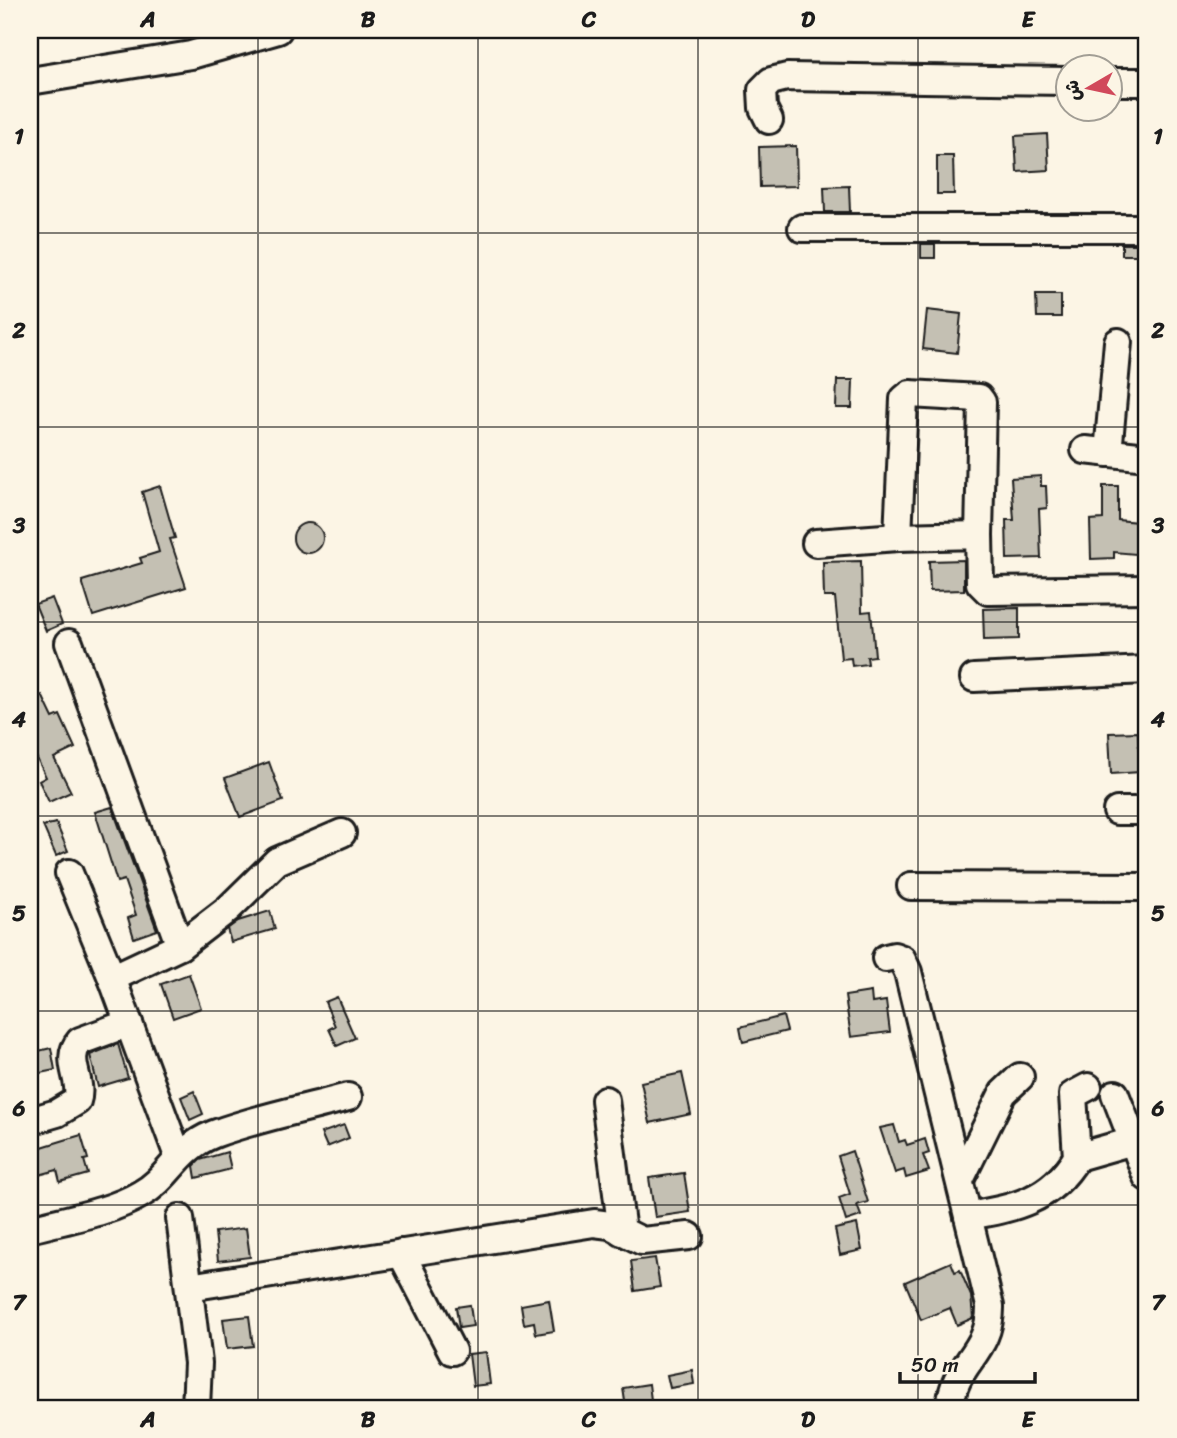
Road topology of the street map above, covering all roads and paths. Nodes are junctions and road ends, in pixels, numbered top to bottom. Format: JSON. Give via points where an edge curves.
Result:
{"nodes":[{"id":1,"x":278,"y":30,"type":"edge"},
{"id":2,"x":30,"y":81,"type":"edge"},
{"id":3,"x":1054,"y":81,"type":"edge"},
{"id":4,"x":1124,"y":82,"type":"edge"},
{"id":5,"x":1147,"y":82,"type":"edge"},
{"id":6,"x":769,"y":120,"type":"dead end"},
{"id":7,"x":802,"y":228,"type":"dead end"},
{"id":8,"x":1147,"y":228,"type":"edge"},
{"id":9,"x":1118,"y":342,"type":"dead end"},
{"id":10,"x":1147,"y":457,"type":"edge"},
{"id":11,"x":979,"y":535,"type":"junction"},
{"id":12,"x":898,"y":537,"type":"junction"},
{"id":13,"x":816,"y":543,"type":"dead end"},
{"id":14,"x":1147,"y":589,"type":"edge"},
{"id":15,"x":69,"y":643,"type":"dead end"},
{"id":16,"x":1147,"y":670,"type":"edge"},
{"id":17,"x":974,"y":678,"type":"dead end"},
{"id":18,"x":1117,"y":811,"type":"dead end"},
{"id":19,"x":1147,"y":811,"type":"edge"},
{"id":20,"x":342,"y":833,"type":"dead end"},
{"id":21,"x":69,"y":873,"type":"dead end"},
{"id":22,"x":911,"y":886,"type":"dead end"},
{"id":23,"x":1147,"y":887,"type":"edge"},
{"id":24,"x":180,"y":946,"type":"junction"},
{"id":25,"x":886,"y":958,"type":"dead end"},
{"id":26,"x":112,"y":978,"type":"junction"},
{"id":27,"x":129,"y":1023,"type":"junction"},
{"id":28,"x":1020,"y":1077,"type":"dead end"},
{"id":29,"x":1088,"y":1087,"type":"dead end"},
{"id":30,"x":1115,"y":1094,"type":"dead end"},
{"id":31,"x":348,"y":1097,"type":"dead end"},
{"id":32,"x":605,"y":1100,"type":"dead end"},
{"id":33,"x":30,"y":1121,"type":"edge"},
{"id":34,"x":1133,"y":1142,"type":"junction"},
{"id":35,"x":178,"y":1156,"type":"junction"},
{"id":36,"x":1077,"y":1157,"type":"junction"},
{"id":37,"x":1147,"y":1177,"type":"edge"},
{"id":38,"x":960,"y":1180,"type":"junction"},
{"id":39,"x":968,"y":1216,"type":"junction"},
{"id":40,"x":180,"y":1218,"type":"dead end"},
{"id":41,"x":30,"y":1229,"type":"edge"},
{"id":42,"x":622,"y":1232,"type":"junction"},
{"id":43,"x":689,"y":1236,"type":"dead end"},
{"id":44,"x":401,"y":1254,"type":"junction"},
{"id":45,"x":189,"y":1287,"type":"junction"},
{"id":46,"x":452,"y":1351,"type":"dead end"},
{"id":47,"x":196,"y":1408,"type":"edge"},
{"id":48,"x":950,"y":1408,"type":"edge"}],
"edges":[{"from":1,"to":2,"type":"street","via":[[191,55]]},
{"from":3,"to":6,"type":"street","via":[[787,77],[771,80],[762,90]]},
{"from":4,"to":5,"type":"street"},
{"from":7,"to":8,"type":"street"},
{"from":9,"to":10,"type":"street","via":[[1096,452]]},
{"from":11,"to":12,"type":"street"},
{"from":11,"to":12,"type":"street","via":[[982,402],[979,398],[910,394],[904,399]]},
{"from":11,"to":14,"type":"street","via":[[980,583],[988,591]]},
{"from":12,"to":13,"type":"street"},
{"from":15,"to":24,"type":"street"},
{"from":16,"to":17,"type":"street"},
{"from":18,"to":19,"type":"street"},
{"from":20,"to":24,"type":"street","via":[[277,861],[228,909]]},
{"from":21,"to":26,"type":"street"},
{"from":22,"to":23,"type":"street"},
{"from":24,"to":26,"type":"street"},
{"from":25,"to":38,"type":"street","via":[[902,960],[908,972]]},
{"from":26,"to":27,"type":"street"},
{"from":27,"to":33,"type":"street","via":[[80,1041],[72,1055],[77,1101]]},
{"from":27,"to":35,"type":"street"},
{"from":28,"to":38,"type":"street","via":[[1003,1093]]},
{"from":29,"to":36,"type":"street","via":[[1073,1095]]},
{"from":30,"to":34,"type":"street"},
{"from":31,"to":35,"type":"street","via":[[214,1134]]},
{"from":32,"to":42,"type":"street"},
{"from":34,"to":36,"type":"street"},
{"from":34,"to":37,"type":"street"},
{"from":35,"to":41,"type":"street","via":[[142,1194]]},
{"from":36,"to":39,"type":"street","via":[[1058,1181],[1028,1203]]},
{"from":38,"to":39,"type":"street"},
{"from":39,"to":48,"type":"street","via":[[990,1306],[990,1324],[983,1343],[957,1377]]},
{"from":40,"to":45,"type":"street"},
{"from":42,"to":43,"type":"street","via":[[642,1241]]},
{"from":42,"to":44,"type":"street","via":[[594,1223]]},
{"from":44,"to":45,"type":"street"},
{"from":44,"to":46,"type":"street"},
{"from":45,"to":47,"type":"street","via":[[198,1363]]}]}
